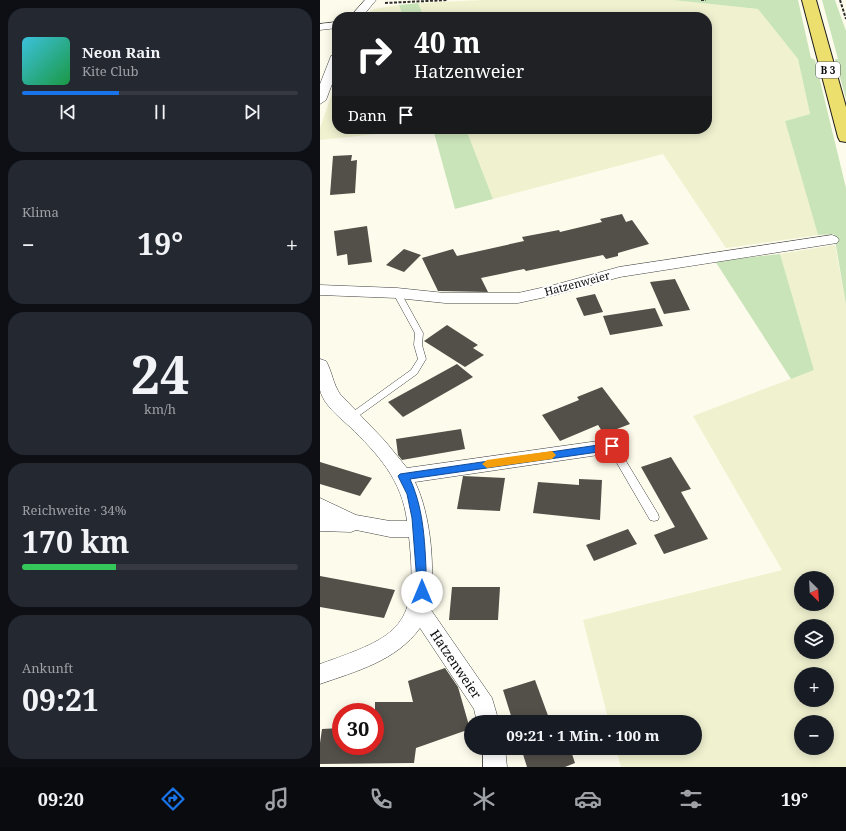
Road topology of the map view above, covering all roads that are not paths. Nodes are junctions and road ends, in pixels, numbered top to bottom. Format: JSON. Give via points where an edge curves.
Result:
{"nodes":[{"id":1,"x":809,"y":0,"type":"edge"},
{"id":2,"x":370,"y":1,"type":"edge"},
{"id":3,"x":360,"y":12,"type":"edge"},
{"id":4,"x":332,"y":26,"type":"edge"},
{"id":5,"x":320,"y":27,"type":"edge"},
{"id":6,"x":332,"y":69,"type":"edge"},
{"id":7,"x":320,"y":100,"type":"edge"},
{"id":8,"x":846,"y":137,"type":"edge"},
{"id":9,"x":832,"y":240,"type":"dead end"},
{"id":10,"x":320,"y":290,"type":"edge"},
{"id":11,"x":397,"y":293,"type":"junction"},
{"id":12,"x":320,"y":365,"type":"edge"},
{"id":13,"x":350,"y":418,"type":"junction"},
{"id":14,"x":612,"y":446,"type":"joint"},
{"id":15,"x":403,"y":476,"type":"junction"},
{"id":16,"x":320,"y":506,"type":"edge"},
{"id":17,"x":654,"y":517,"type":"dead end"},
{"id":18,"x":320,"y":523,"type":"edge"},
{"id":19,"x":373,"y":526,"type":"junction"},
{"id":20,"x":418,"y":529,"type":"junction"},
{"id":21,"x":419,"y":609,"type":"junction"},
{"id":22,"x":320,"y":674,"type":"edge"},
{"id":23,"x":486,"y":715,"type":"edge"},
{"id":24,"x":494,"y":755,"type":"edge"},
{"id":25,"x":495,"y":767,"type":"edge"}],
"edges":[{"from":1,"to":8,"type":"main road","number":"B 3"},
{"from":2,"to":3,"type":"street"},
{"from":4,"to":5,"type":"street"},
{"from":6,"to":7,"type":"street"},
{"from":9,"to":11,"type":"street","name":"Hatzenweier","via":[[619,272],[518,298],[445,298]]},
{"from":10,"to":11,"type":"street","name":"Hatzenweier"},
{"from":11,"to":13,"type":"lane","via":[[419,333],[418,346],[422,359],[414,372]]},
{"from":12,"to":13,"type":"street","via":[[329,392]]},
{"from":13,"to":15,"type":"street","via":[[364,430]]},
{"from":14,"to":15,"type":"street"},
{"from":14,"to":17,"type":"lane"},
{"from":15,"to":20,"type":"street","via":[[412,494]]},
{"from":16,"to":19,"type":"street","via":[[354,522]]},
{"from":18,"to":19,"type":"street"},
{"from":19,"to":20,"type":"street","via":[[390,530]]},
{"from":20,"to":21,"type":"street","via":[[422,580]]},
{"from":21,"to":22,"type":"street","via":[[409,626],[384,648]]},
{"from":21,"to":23,"type":"street","name":"Hatzenweier","via":[[484,705]]},
{"from":24,"to":25,"type":"street"}]}
